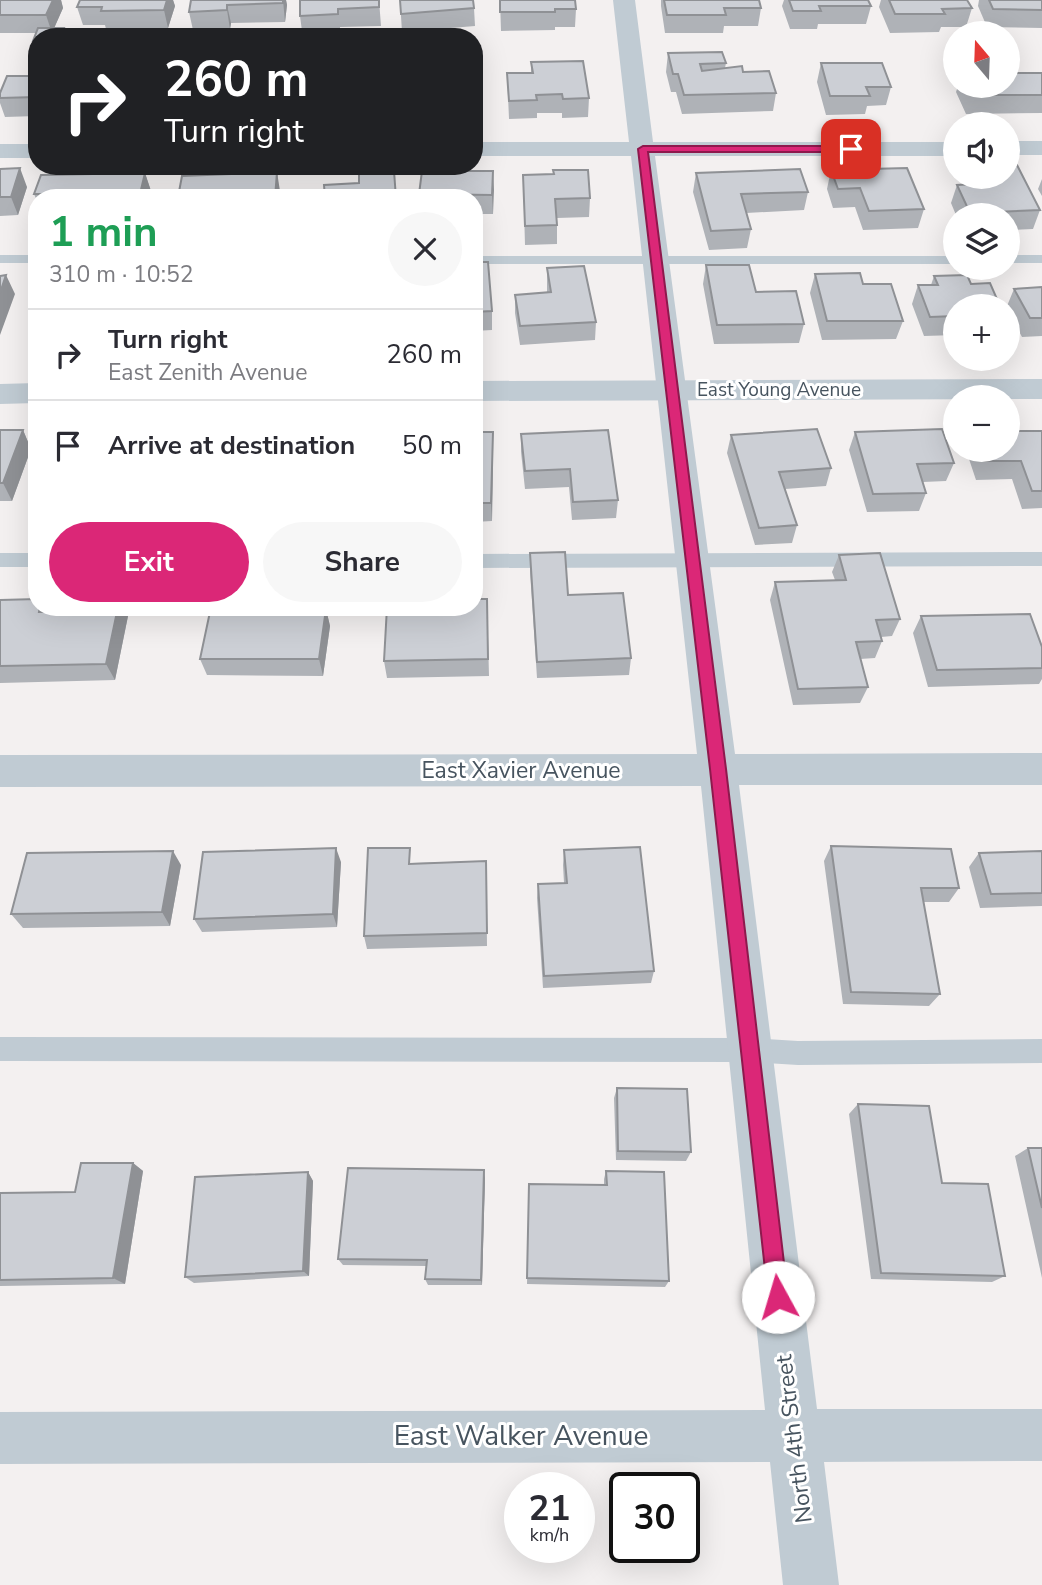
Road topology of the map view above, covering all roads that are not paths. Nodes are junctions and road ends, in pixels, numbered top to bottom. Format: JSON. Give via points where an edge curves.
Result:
{"nodes":[{"id":1,"x":624,"y":0,"type":"edge"},
{"id":2,"x":1020,"y":148,"type":"edge"},
{"id":3,"x":1042,"y":148,"type":"edge"},
{"id":4,"x":483,"y":149,"type":"edge"},
{"id":5,"x":643,"y":149,"type":"junction"},
{"id":6,"x":943,"y":149,"type":"edge"},
{"id":7,"x":28,"y":150,"type":"edge"},
{"id":8,"x":0,"y":151,"type":"edge"},
{"id":9,"x":0,"y":259,"type":"edge"},
{"id":10,"x":28,"y":259,"type":"edge"},
{"id":11,"x":1020,"y":259,"type":"edge"},
{"id":12,"x":1042,"y":259,"type":"edge"},
{"id":13,"x":483,"y":260,"type":"edge"},
{"id":14,"x":657,"y":260,"type":"junction"},
{"id":15,"x":943,"y":260,"type":"edge"},
{"id":16,"x":1042,"y":389,"type":"edge"},
{"id":17,"x":673,"y":390,"type":"junction"},
{"id":18,"x":483,"y":391,"type":"edge"},
{"id":19,"x":28,"y":393,"type":"edge"},
{"id":20,"x":0,"y":394,"type":"edge"},
{"id":21,"x":1042,"y":559,"type":"edge"},
{"id":22,"x":0,"y":560,"type":"edge"},
{"id":23,"x":28,"y":560,"type":"edge"},
{"id":24,"x":483,"y":561,"type":"edge"},
{"id":25,"x":693,"y":561,"type":"junction"},
{"id":26,"x":718,"y":769,"type":"junction"},
{"id":27,"x":1042,"y":769,"type":"edge"},
{"id":28,"x":0,"y":771,"type":"edge"},
{"id":29,"x":0,"y":1049,"type":"edge"},
{"id":30,"x":750,"y":1050,"type":"junction"},
{"id":31,"x":1042,"y":1051,"type":"edge"},
{"id":32,"x":793,"y":1435,"type":"junction"},
{"id":33,"x":1042,"y":1435,"type":"edge"},
{"id":34,"x":0,"y":1438,"type":"edge"},
{"id":35,"x":811,"y":1585,"type":"edge"}],
"edges":[{"from":1,"to":5,"type":"street","name":"North 4th Street"},
{"from":2,"to":3,"type":"street"},
{"from":4,"to":5,"type":"street"},
{"from":5,"to":6,"type":"street"},
{"from":5,"to":14,"type":"street","name":"North 4th Street"},
{"from":7,"to":8,"type":"street"},
{"from":9,"to":10,"type":"lane"},
{"from":11,"to":12,"type":"lane"},
{"from":13,"to":14,"type":"lane"},
{"from":14,"to":15,"type":"lane"},
{"from":14,"to":17,"type":"street","name":"North 4th Street"},
{"from":16,"to":17,"type":"street","name":"East Young Avenue"},
{"from":17,"to":18,"type":"street","name":"East Young Avenue"},
{"from":17,"to":25,"type":"street","name":"North 4th Street"},
{"from":19,"to":20,"type":"street"},
{"from":21,"to":25,"type":"lane"},
{"from":22,"to":23,"type":"lane"},
{"from":24,"to":25,"type":"lane"},
{"from":25,"to":26,"type":"street","name":"North 4th Street"},
{"from":26,"to":27,"type":"street","name":"East Xavier Avenue"},
{"from":26,"to":28,"type":"street","name":"East Xavier Avenue"},
{"from":26,"to":30,"type":"street","name":"North 4th Street"},
{"from":29,"to":30,"type":"lane"},
{"from":30,"to":31,"type":"lane"},
{"from":30,"to":32,"type":"street","name":"North 4th Street"},
{"from":32,"to":33,"type":"street","name":"East Walker Avenue"},
{"from":32,"to":34,"type":"street","name":"East Walker Avenue"},
{"from":32,"to":35,"type":"street","name":"North 4th Street"}]}
